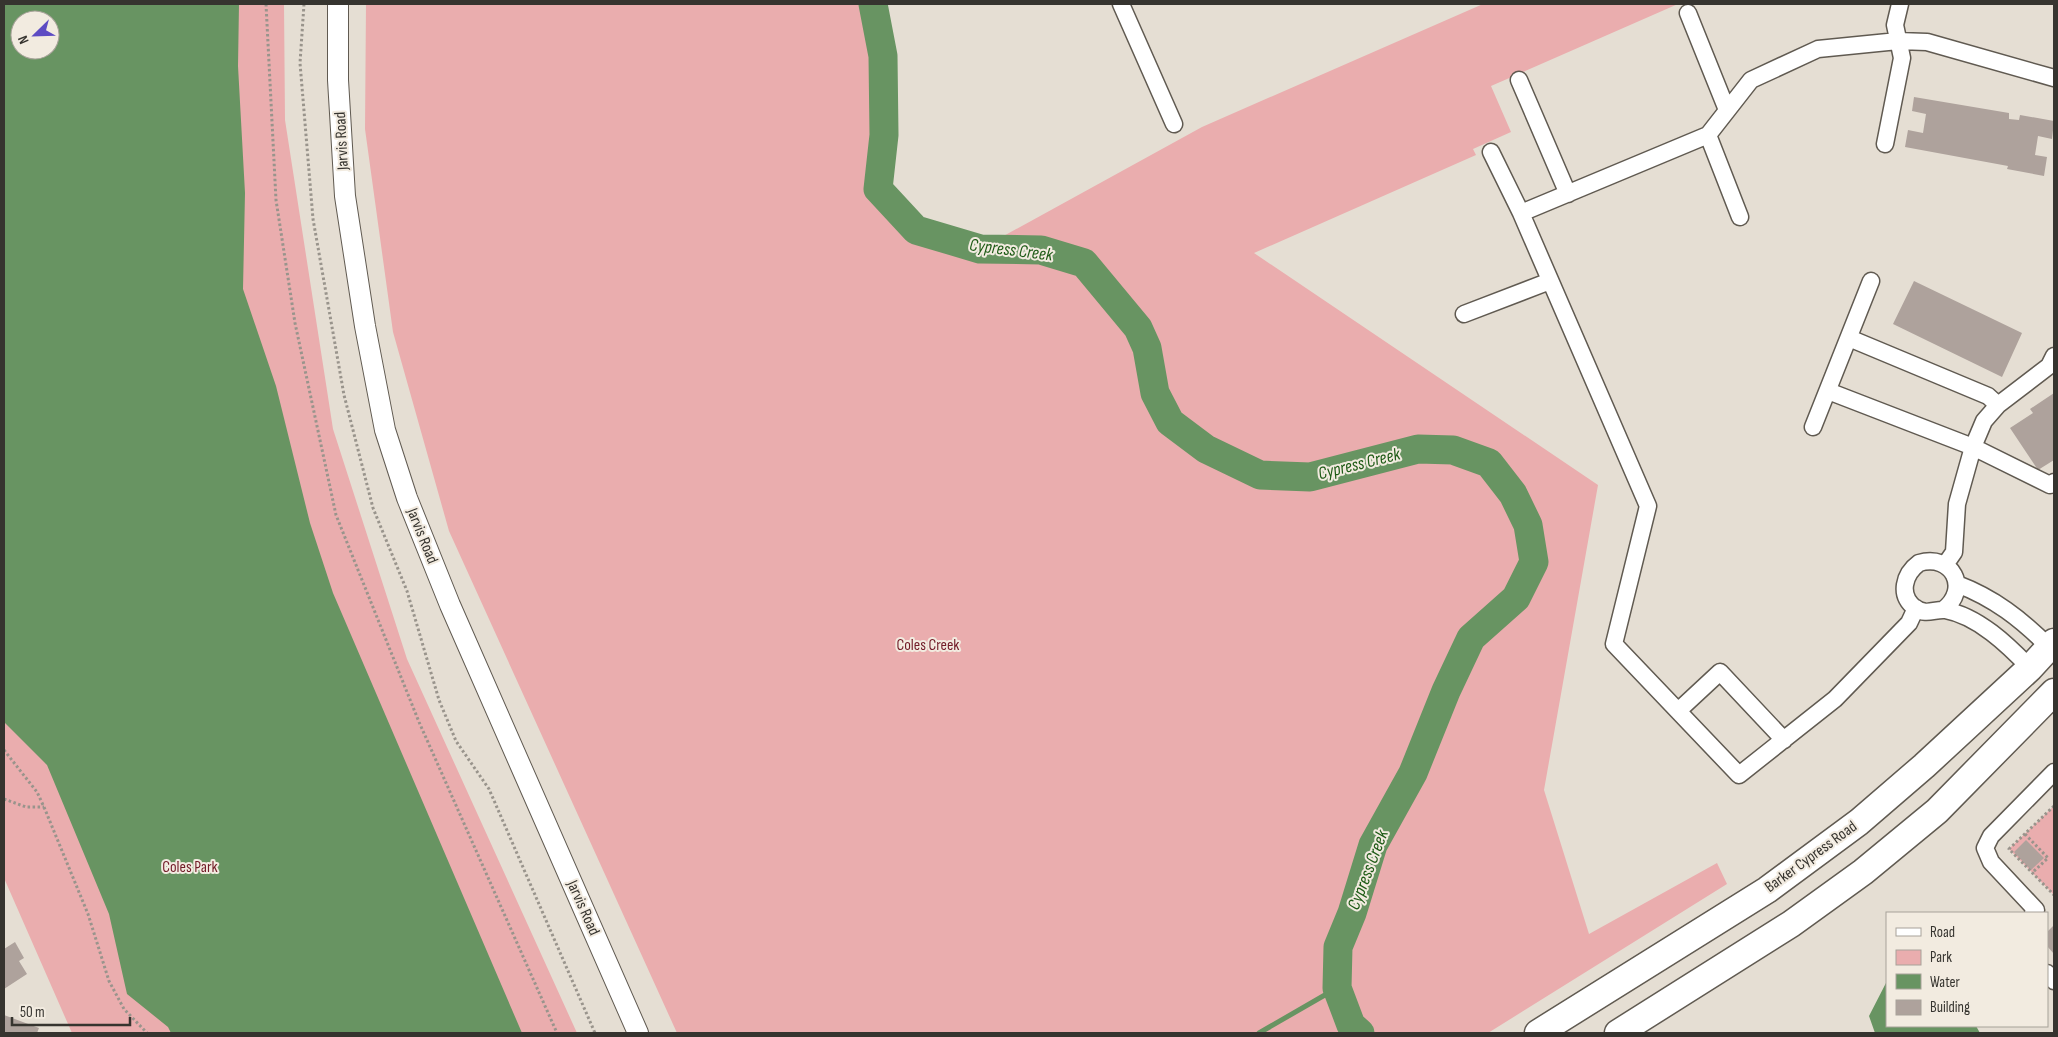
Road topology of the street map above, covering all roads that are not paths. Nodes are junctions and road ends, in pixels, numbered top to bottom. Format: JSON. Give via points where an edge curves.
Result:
{"nodes":[{"id":1,"x":338,"y":4,"type":"edge"},
{"id":2,"x":1121,"y":4,"type":"edge"},
{"id":3,"x":1900,"y":4,"type":"edge"},
{"id":4,"x":1688,"y":12,"type":"dead end"},
{"id":5,"x":1898,"y":41,"type":"junction"},
{"id":6,"x":2054,"y":78,"type":"edge"},
{"id":7,"x":1519,"y":80,"type":"dead end"},
{"id":8,"x":1727,"y":110,"type":"junction"},
{"id":9,"x":1174,"y":124,"type":"dead end"},
{"id":10,"x":1708,"y":135,"type":"junction"},
{"id":11,"x":1885,"y":144,"type":"dead end"},
{"id":12,"x":1491,"y":152,"type":"dead end"},
{"id":13,"x":1568,"y":194,"type":"junction"},
{"id":14,"x":1521,"y":213,"type":"junction"},
{"id":15,"x":1740,"y":217,"type":"dead end"},
{"id":16,"x":1550,"y":281,"type":"junction"},
{"id":17,"x":1871,"y":281,"type":"dead end"},
{"id":18,"x":1464,"y":314,"type":"dead end"},
{"id":19,"x":1849,"y":338,"type":"junction"},
{"id":20,"x":2054,"y":356,"type":"edge"},
{"id":21,"x":1828,"y":391,"type":"junction"},
{"id":22,"x":1998,"y":405,"type":"junction"},
{"id":23,"x":1813,"y":427,"type":"dead end"},
{"id":24,"x":1974,"y":447,"type":"junction"},
{"id":25,"x":2054,"y":482,"type":"edge"},
{"id":26,"x":1945,"y":565,"type":"junction"},
{"id":27,"x":1957,"y":584,"type":"junction"},
{"id":28,"x":1916,"y":608,"type":"junction"},
{"id":29,"x":1943,"y":610,"type":"junction"},
{"id":30,"x":2053,"y":647,"type":"edge"},
{"id":31,"x":2030,"y":668,"type":"junction"},
{"id":32,"x":2054,"y":692,"type":"edge"},
{"id":33,"x":1678,"y":711,"type":"junction"},
{"id":34,"x":1784,"y":740,"type":"junction"},
{"id":35,"x":2054,"y":772,"type":"edge"},
{"id":36,"x":1767,"y":890,"type":"junction"},
{"id":37,"x":2034,"y":912,"type":"edge"},
{"id":38,"x":1791,"y":924,"type":"junction"},
{"id":39,"x":638,"y":1033,"type":"edge"},
{"id":40,"x":1538,"y":1033,"type":"edge"},
{"id":41,"x":1618,"y":1033,"type":"edge"}],
"edges":[{"from":1,"to":39,"type":"street","name":"Jarvis Road","via":[[344,196],[385,430],[407,498],[450,604]]},
{"from":2,"to":9,"type":"street"},
{"from":3,"to":5,"type":"street","via":[[1895,25]]},
{"from":4,"to":8,"type":"street"},
{"from":5,"to":6,"type":"street","via":[[1927,42]]},
{"from":5,"to":8,"type":"street","via":[[1818,49],[1751,80]]},
{"from":5,"to":11,"type":"street","via":[[1902,58]]},
{"from":7,"to":13,"type":"street"},
{"from":8,"to":10,"type":"street"},
{"from":10,"to":13,"type":"street"},
{"from":10,"to":15,"type":"street"},
{"from":12,"to":14,"type":"street"},
{"from":13,"to":14,"type":"street"},
{"from":14,"to":16,"type":"street"},
{"from":16,"to":18,"type":"street"},
{"from":16,"to":33,"type":"street","via":[[1648,506],[1614,644]]},
{"from":17,"to":19,"type":"street"},
{"from":19,"to":21,"type":"street"},
{"from":19,"to":22,"type":"street","via":[[1988,396]]},
{"from":20,"to":22,"type":"street","via":[[2050,366]]},
{"from":21,"to":23,"type":"street"},
{"from":21,"to":24,"type":"street"},
{"from":22,"to":24,"type":"street","via":[[1984,421]]},
{"from":24,"to":25,"type":"street","via":[[2050,486]]},
{"from":24,"to":26,"type":"street","via":[[1957,504],[1954,552]]},
{"from":26,"to":27,"type":"street"},
{"from":26,"to":28,"type":"street","via":[[1928,560],[1919,563],[1906,576],[1905,594]]},
{"from":27,"to":29,"type":"street","via":[[1954,599]]},
{"from":27,"to":30,"type":"street","via":[[2001,604]]},
{"from":28,"to":29,"type":"street","via":[[1925,612]]},
{"from":28,"to":34,"type":"street","via":[[1909,624],[1835,699]]},
{"from":29,"to":31,"type":"street","via":[[1981,627],[2009,646]]},
{"from":30,"to":31,"type":"main road","name":"Barker Cypress Road"},
{"from":31,"to":32,"type":"main road"},
{"from":31,"to":36,"type":"main road","name":"Barker Cypress Road","via":[[1859,822]]},
{"from":32,"to":38,"type":"main road","via":[[1937,811],[1863,872]]},
{"from":33,"to":34,"type":"street","via":[[1739,775]]},
{"from":33,"to":34,"type":"street","via":[[1720,672]]},
{"from":35,"to":37,"type":"street","via":[[1990,836],[1985,848],[1992,862],[2036,910]]},
{"from":36,"to":38,"type":"main road"},
{"from":36,"to":40,"type":"main road","name":"Barker Cypress Road"},
{"from":38,"to":41,"type":"main road"}]}
